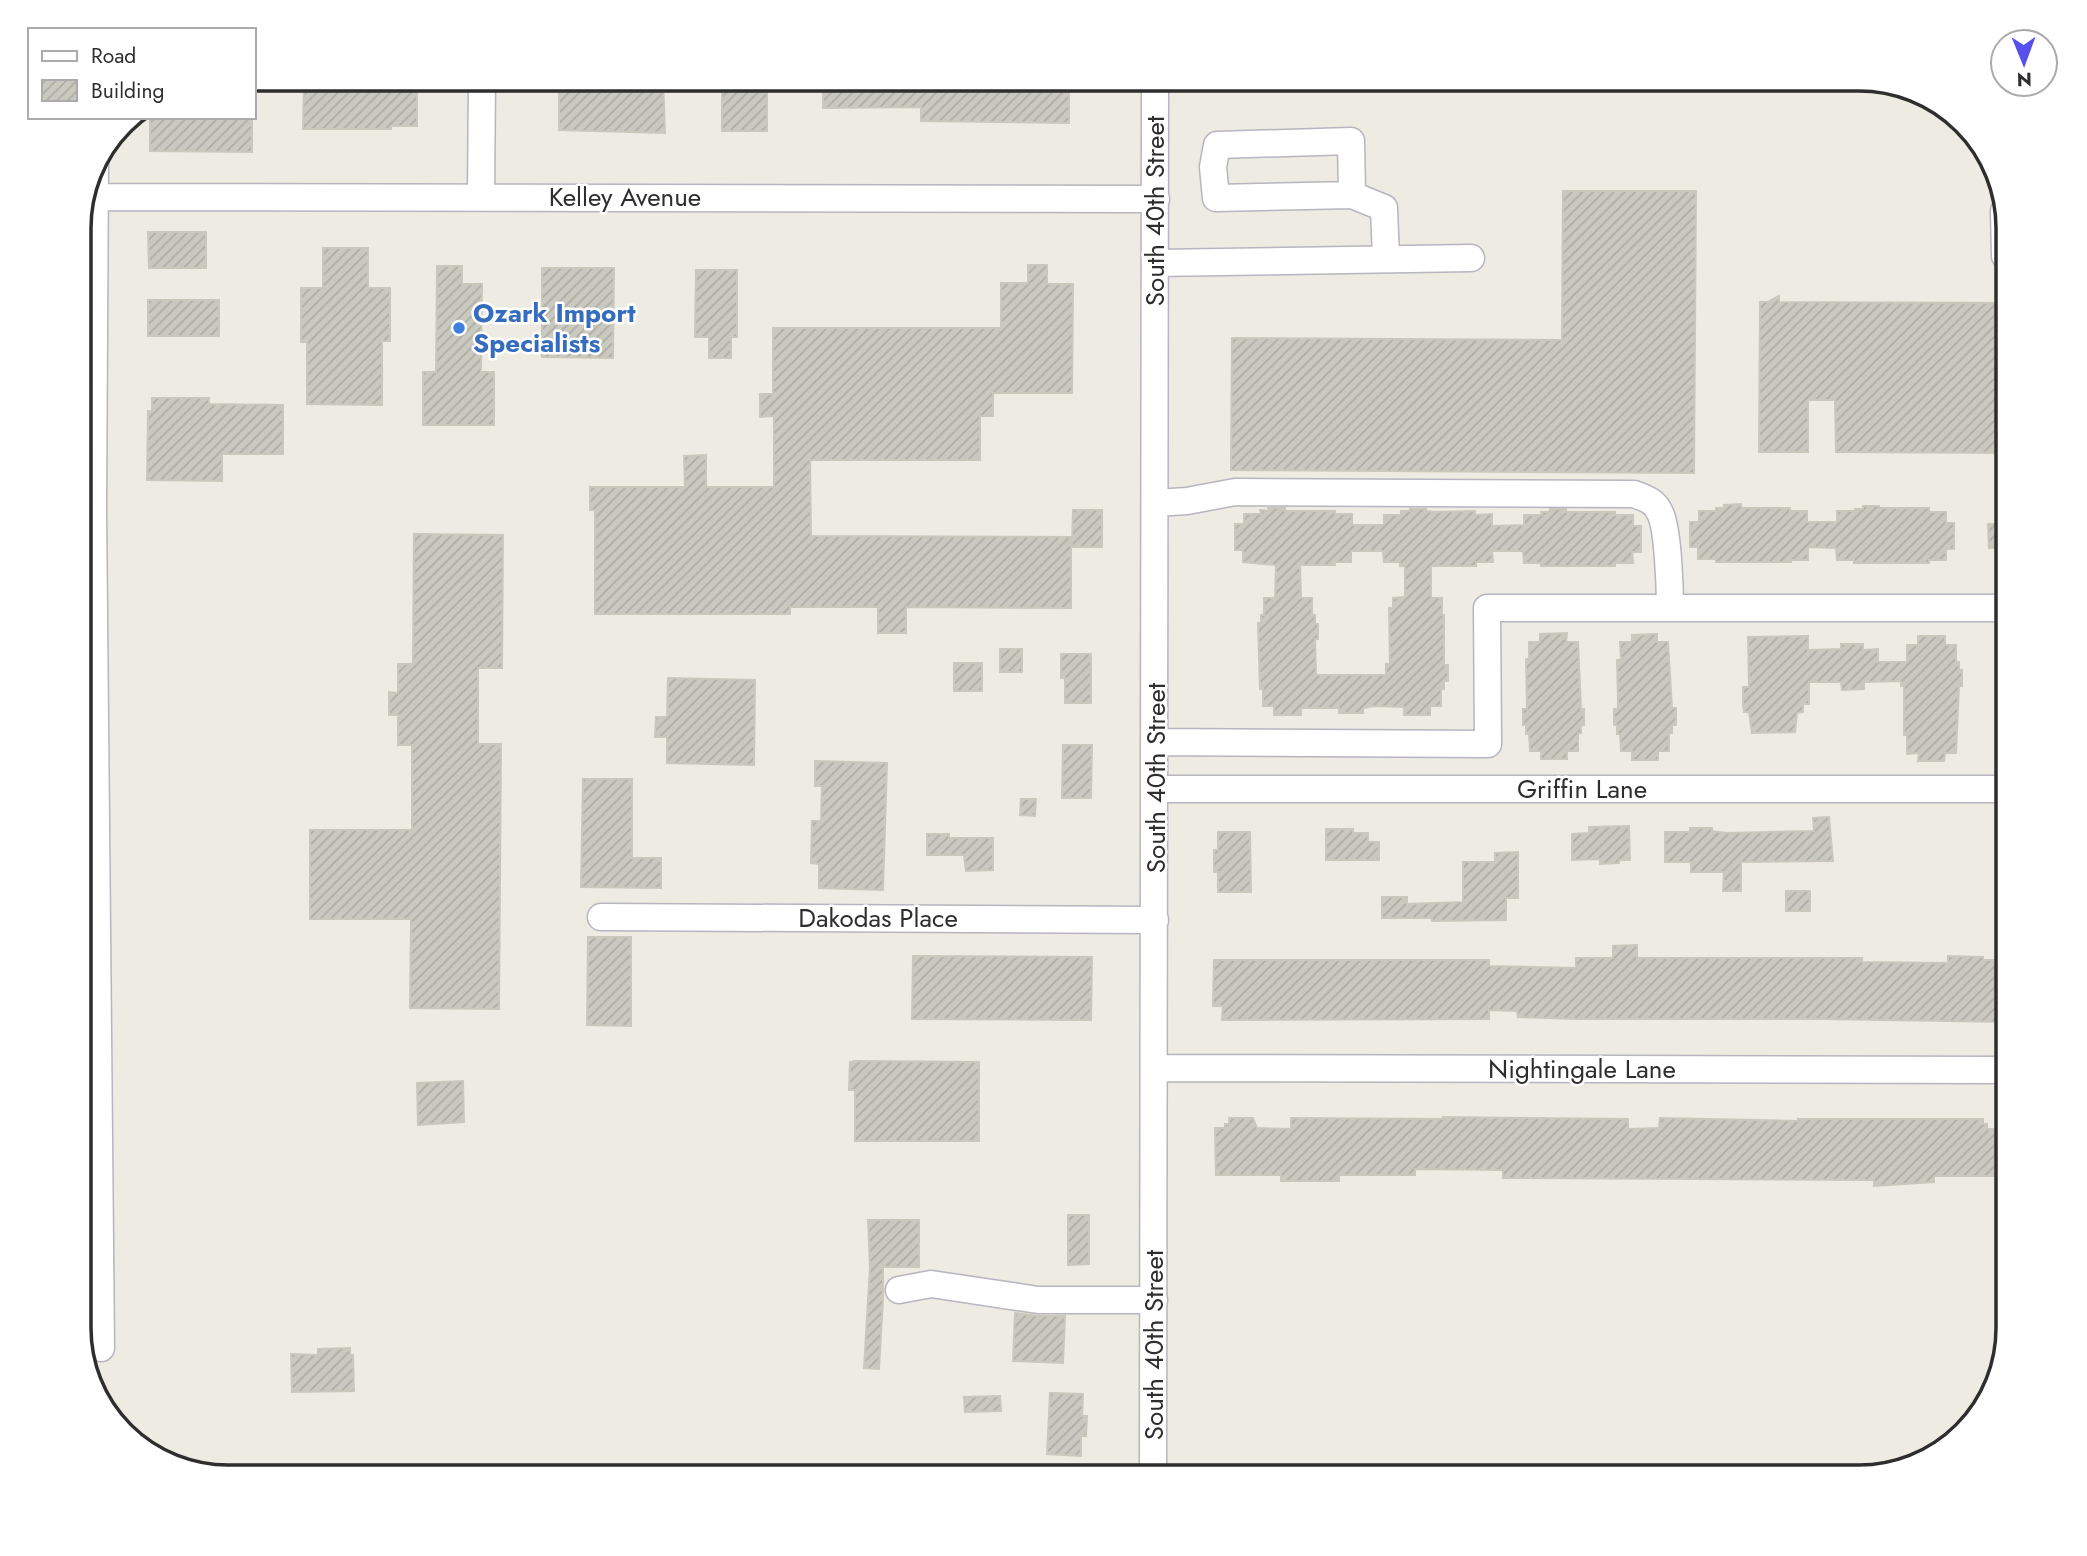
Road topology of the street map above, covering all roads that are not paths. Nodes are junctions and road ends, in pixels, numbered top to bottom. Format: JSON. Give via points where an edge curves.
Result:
{"nodes":[{"id":1,"x":482,"y":91,"type":"edge"},
{"id":2,"x":1155,"y":91,"type":"edge"},
{"id":3,"x":1352,"y":195,"type":"junction"},
{"id":4,"x":95,"y":197,"type":"joint"},
{"id":5,"x":481,"y":197,"type":"junction"},
{"id":6,"x":1156,"y":199,"type":"junction"},
{"id":7,"x":1471,"y":258,"type":"dead end"},
{"id":8,"x":1386,"y":259,"type":"junction"},
{"id":9,"x":1156,"y":263,"type":"junction"},
{"id":10,"x":91,"y":300,"type":"edge"},
{"id":11,"x":1156,"y":503,"type":"junction"},
{"id":12,"x":1670,"y":608,"type":"junction"},
{"id":13,"x":1996,"y":608,"type":"edge"},
{"id":14,"x":1156,"y":742,"type":"junction"},
{"id":15,"x":91,"y":789,"type":"edge"},
{"id":16,"x":1156,"y":789,"type":"junction"},
{"id":17,"x":1996,"y":789,"type":"edge"},
{"id":18,"x":601,"y":917,"type":"dead end"},
{"id":19,"x":1156,"y":920,"type":"junction"},
{"id":20,"x":1155,"y":1068,"type":"junction"},
{"id":21,"x":1996,"y":1070,"type":"edge"},
{"id":22,"x":899,"y":1290,"type":"dead end"},
{"id":23,"x":1154,"y":1300,"type":"junction"},
{"id":24,"x":101,"y":1348,"type":"dead end"},
{"id":25,"x":1153,"y":1465,"type":"edge"}],
"edges":[{"from":1,"to":5,"type":"street"},
{"from":2,"to":6,"type":"street","name":"South 40th Street"},
{"from":3,"to":3,"type":"street","via":[[1351,141],[1217,145],[1213,167],[1216,198]]},
{"from":3,"to":8,"type":"street","via":[[1384,208]]},
{"from":4,"to":5,"type":"street","name":"Kelley Avenue"},
{"from":4,"to":10,"type":"street"},
{"from":5,"to":6,"type":"street","name":"Kelley Avenue"},
{"from":6,"to":9,"type":"street","name":"South 40th Street"},
{"from":7,"to":8,"type":"street"},
{"from":8,"to":9,"type":"street"},
{"from":9,"to":11,"type":"street","name":"South 40th Street"},
{"from":11,"to":12,"type":"street","via":[[1235,492],[1634,494],[1651,501],[1661,514]]},
{"from":11,"to":14,"type":"street","name":"South 40th Street"},
{"from":12,"to":13,"type":"street"},
{"from":12,"to":14,"type":"street","via":[[1487,608],[1488,744]]},
{"from":14,"to":16,"type":"street","name":"South 40th Street"},
{"from":15,"to":24,"type":"street"},
{"from":16,"to":17,"type":"street","name":"Griffin Lane"},
{"from":16,"to":19,"type":"street","name":"South 40th Street"},
{"from":18,"to":19,"type":"street","name":"Dakodas Place"},
{"from":19,"to":20,"type":"street","name":"South 40th Street"},
{"from":20,"to":21,"type":"street","name":"Nightingale Lane"},
{"from":20,"to":23,"type":"street","name":"South 40th Street"},
{"from":22,"to":23,"type":"street","via":[[931,1284],[1038,1300]]},
{"from":23,"to":25,"type":"street","name":"South 40th Street"}]}
